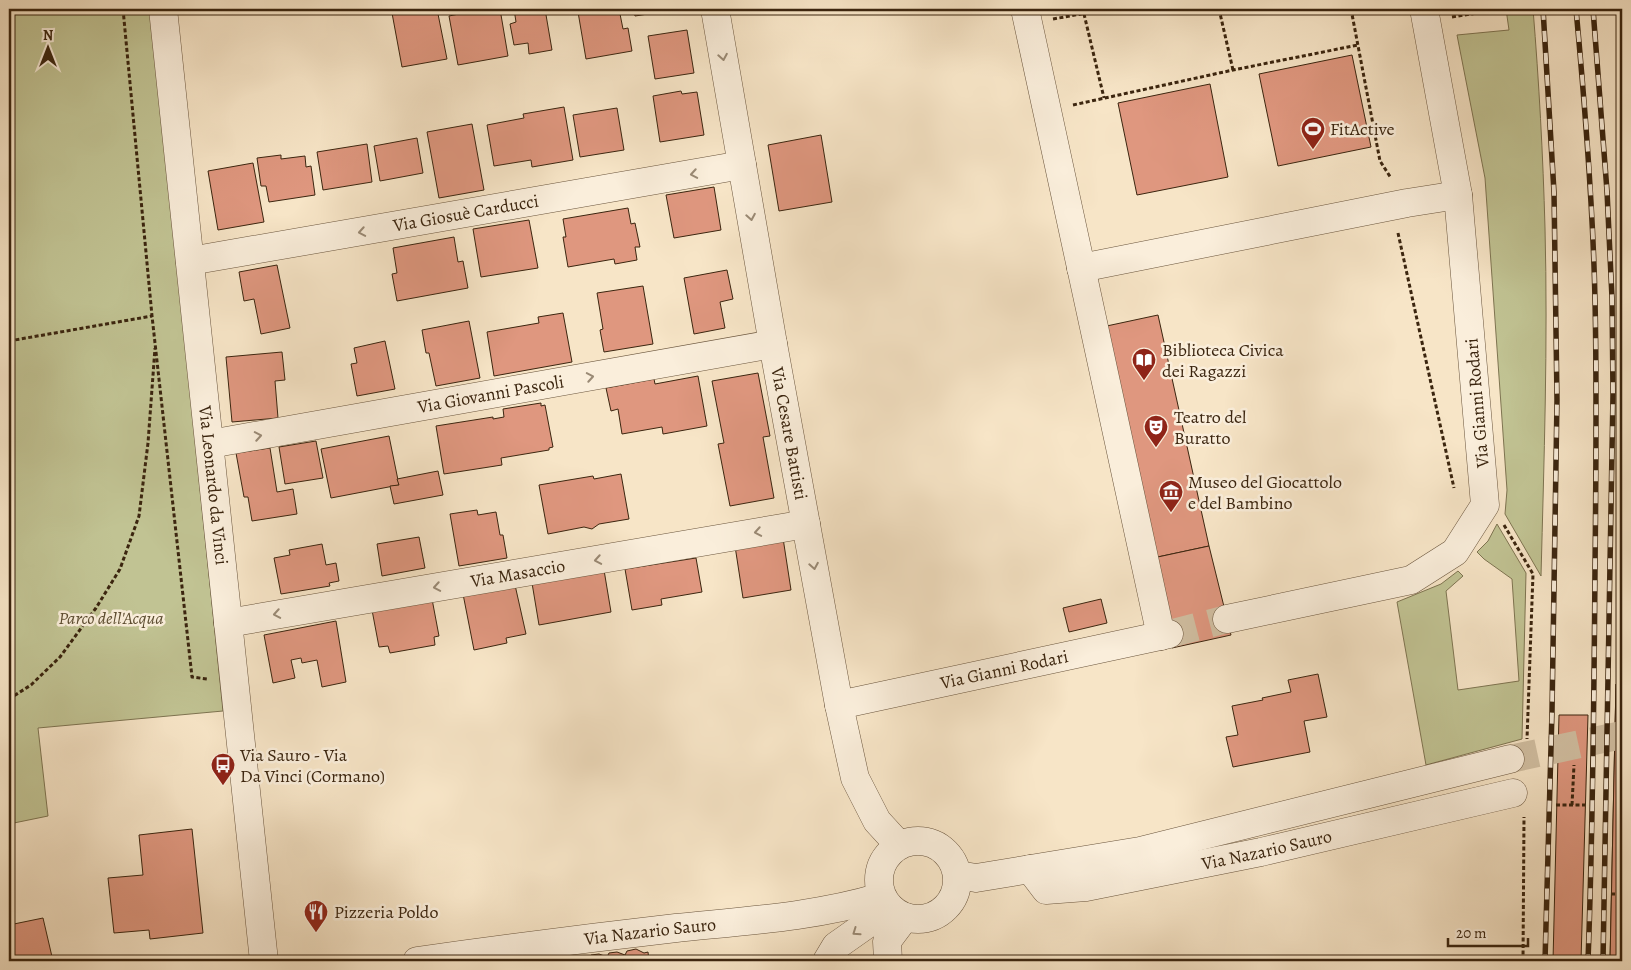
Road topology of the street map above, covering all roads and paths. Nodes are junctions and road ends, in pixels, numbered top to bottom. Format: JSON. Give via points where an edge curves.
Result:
{"nodes":[{"id":1,"x":13,"y":9,"type":"edge"},
{"id":2,"x":123,"y":9,"type":"edge"},
{"id":3,"x":163,"y":9,"type":"edge"},
{"id":4,"x":715,"y":9,"type":"edge"},
{"id":5,"x":1109,"y":9,"type":"edge"},
{"id":6,"x":1219,"y":9,"type":"edge"},
{"id":7,"x":1360,"y":9,"type":"edge"},
{"id":8,"x":1490,"y":9,"type":"edge"},
{"id":9,"x":1351,"y":10,"type":"edge"},
{"id":10,"x":1434,"y":13,"type":"edge"},
{"id":11,"x":9,"y":14,"type":"edge"},
{"id":12,"x":1084,"y":14,"type":"junction"},
{"id":13,"x":1027,"y":16,"type":"edge"},
{"id":14,"x":1358,"y":45,"type":"junction"},
{"id":15,"x":1233,"y":70,"type":"junction"},
{"id":16,"x":1104,"y":98,"type":"junction"},
{"id":17,"x":1047,"y":111,"type":"junction"},
{"id":18,"x":742,"y":166,"type":"junction"},
{"id":19,"x":1458,"y":195,"type":"junction"},
{"id":20,"x":1407,"y":203,"type":"junction"},
{"id":21,"x":190,"y":261,"type":"junction"},
{"id":22,"x":1081,"y":268,"type":"junction"},
{"id":23,"x":152,"y":316,"type":"junction"},
{"id":24,"x":155,"y":340,"type":"junction"},
{"id":25,"x":9,"y":341,"type":"edge"},
{"id":26,"x":773,"y":344,"type":"junction"},
{"id":27,"x":210,"y":444,"type":"junction"},
{"id":28,"x":1455,"y":494,"type":"dead end"},
{"id":29,"x":1500,"y":520,"type":"dead end"},
{"id":30,"x":806,"y":524,"type":"junction"},
{"id":31,"x":1227,"y":619,"type":"tunnel mouth"},
{"id":32,"x":228,"y":622,"type":"junction"},
{"id":33,"x":235,"y":684,"type":"junction"},
{"id":34,"x":9,"y":699,"type":"edge"},
{"id":35,"x":839,"y":705,"type":"junction"},
{"id":36,"x":1518,"y":753,"type":"joint"},
{"id":37,"x":1574,"y":765,"type":"dead end"},
{"id":38,"x":1519,"y":804,"type":"joint"},
{"id":39,"x":1556,"y":805,"type":"dead end"},
{"id":40,"x":1572,"y":805,"type":"junction"},
{"id":41,"x":1586,"y":806,"type":"dead end"},
{"id":42,"x":1518,"y":823,"type":"dead end"},
{"id":43,"x":1524,"y":823,"type":"junction"},
{"id":44,"x":899,"y":845,"type":"junction"},
{"id":45,"x":1030,"y":869,"type":"junction"},
{"id":46,"x":958,"y":875,"type":"junction"},
{"id":47,"x":1611,"y":894,"type":"dead end"},
{"id":48,"x":1622,"y":894,"type":"edge"},
{"id":49,"x":892,"y":907,"type":"junction"},
{"id":50,"x":559,"y":951,"type":"edge"},
{"id":51,"x":264,"y":961,"type":"edge"},
{"id":52,"x":417,"y":961,"type":"edge"},
{"id":53,"x":827,"y":961,"type":"edge"},
{"id":54,"x":888,"y":961,"type":"edge"},
{"id":55,"x":1523,"y":961,"type":"edge"}],
"edges":[{"from":1,"to":11,"type":"path"},
{"from":2,"to":23,"type":"path"},
{"from":3,"to":21,"type":"street","name":"Via Leonardo da Vinci"},
{"from":4,"to":18,"type":"street","name":"Via Cesare Battisti","one_way":true},
{"from":5,"to":12,"type":"path"},
{"from":6,"to":15,"type":"path"},
{"from":7,"to":9,"type":"path"},
{"from":8,"to":10,"type":"path"},
{"from":9,"to":14,"type":"path"},
{"from":10,"to":19,"type":"street","name":"Via Gianni Rodari"},
{"from":12,"to":13,"type":"path"},
{"from":12,"to":16,"type":"path"},
{"from":13,"to":17,"type":"street"},
{"from":14,"to":15,"type":"path"},
{"from":14,"to":20,"type":"path","via":[[1380,161]]},
{"from":15,"to":16,"type":"path"},
{"from":16,"to":17,"type":"path"},
{"from":17,"to":22,"type":"street"},
{"from":18,"to":21,"type":"street","name":"Via Giosuè Carducci","one_way":true},
{"from":18,"to":26,"type":"street","name":"Via Cesare Battisti","one_way":true},
{"from":19,"to":20,"type":"street"},
{"from":19,"to":31,"type":"street","name":"Via Gianni Rodari","via":[[1485,505],[1455,552],[1411,580]]},
{"from":20,"to":22,"type":"street"},
{"from":20,"to":28,"type":"path","via":[[1410,219],[1396,222]]},
{"from":21,"to":27,"type":"street","name":"Via Leonardo da Vinci"},
{"from":22,"to":35,"type":"street","name":"Via Gianni Rodari","via":[[1165,635]]},
{"from":23,"to":24,"type":"path"},
{"from":23,"to":25,"type":"path"},
{"from":24,"to":33,"type":"path","via":[[192,677]]},
{"from":24,"to":34,"type":"path","via":[[148,443],[138,516],[120,569],[60,657],[31,685]]},
{"from":27,"to":26,"type":"street","name":"Via Giovanni Pascoli","one_way":true},
{"from":26,"to":30,"type":"street","name":"Via Cesare Battisti"},
{"from":27,"to":32,"type":"street","name":"Via Leonardo da Vinci"},
{"from":29,"to":36,"type":"path","via":[[1533,574]]},
{"from":30,"to":32,"type":"street","name":"Via Masaccio","one_way":true},
{"from":30,"to":35,"type":"street","name":"Via Cesare Battisti","one_way":true},
{"from":32,"to":33,"type":"street","name":"Via Leonardo da Vinci"},
{"from":33,"to":51,"type":"street","name":"Via Leonardo da Vinci"},
{"from":35,"to":44,"type":"street","name":"Via Cesare Battisti","via":[[855,778],[876,821]]},
{"from":36,"to":45,"type":"street","name":"Via Nazario Sauro","via":[[1140,851]]},
{"from":37,"to":40,"type":"path"},
{"from":38,"to":43,"type":"path"},
{"from":38,"to":45,"type":"street","name":"Via Nazario Sauro","via":[[1086,887],[1046,890]]},
{"from":39,"to":40,"type":"path"},
{"from":40,"to":41,"type":"path"},
{"from":42,"to":43,"type":"path"},
{"from":43,"to":55,"type":"path"},
{"from":44,"to":46,"type":"street","via":[[916,840],[943,848],[952,859]]},
{"from":44,"to":49,"type":"street","via":[[884,860],[879,872]]},
{"from":45,"to":46,"type":"street","name":"Via Nazario Sauro","via":[[976,878]]},
{"from":46,"to":49,"type":"street","via":[[957,889],[950,904],[937,915],[921,919]]},
{"from":47,"to":48,"type":"path"},
{"from":49,"to":50,"type":"street","name":"Via Nazario Sauro","via":[[852,906]]},
{"from":49,"to":53,"type":"street","one_way":true,"via":[[836,946]]},
{"from":49,"to":54,"type":"street","via":[[886,941]]},
{"from":50,"to":52,"type":"street","name":"Via Nazario Sauro"}]}
